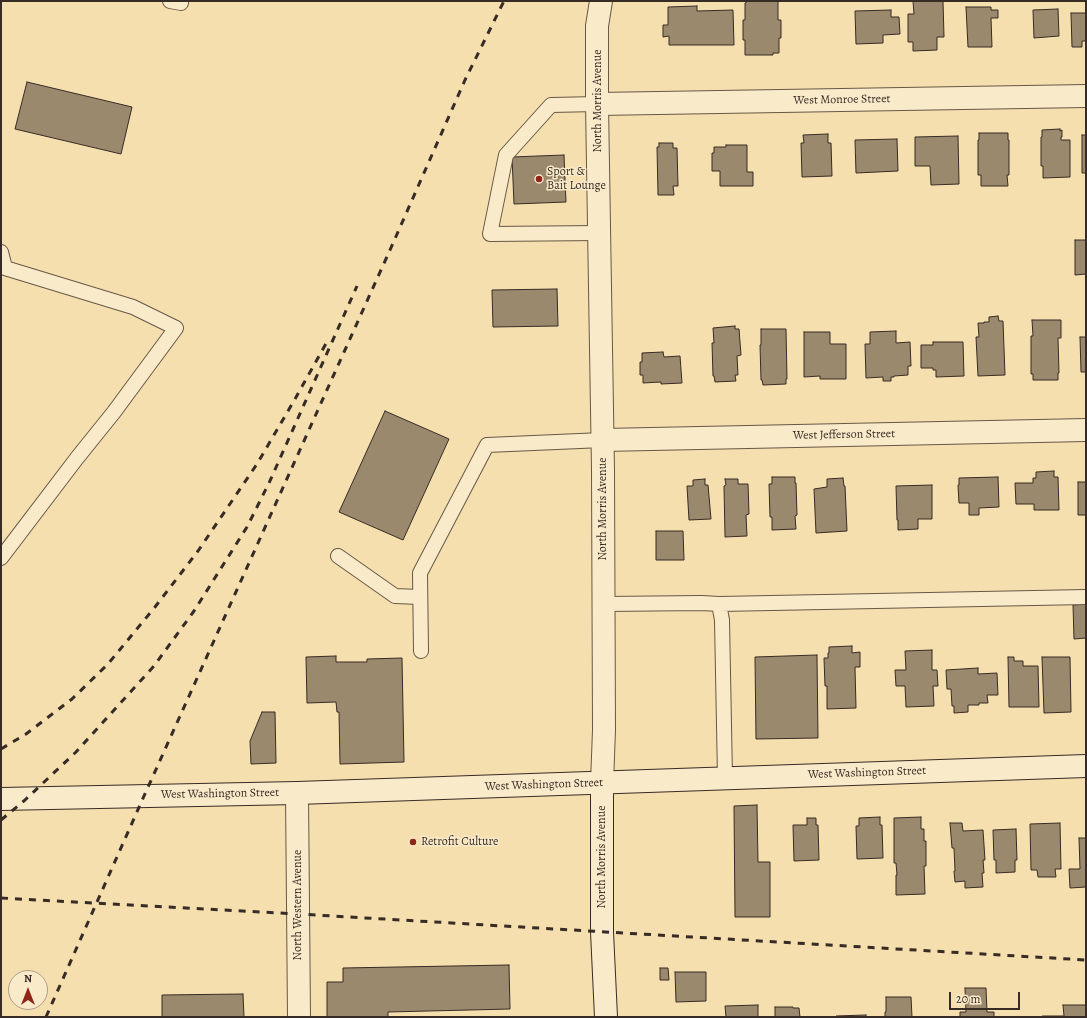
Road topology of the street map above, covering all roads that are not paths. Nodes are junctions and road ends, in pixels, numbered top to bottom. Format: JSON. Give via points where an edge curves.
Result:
{"nodes":[{"id":1,"x":170,"y":1,"type":"edge"},
{"id":2,"x":181,"y":1,"type":"edge"},
{"id":3,"x":600,"y":1,"type":"edge"},
{"id":4,"x":1086,"y":96,"type":"edge"},
{"id":5,"x":597,"y":104,"type":"junction"},
{"id":6,"x":599,"y":232,"type":"junction"},
{"id":7,"x":1,"y":252,"type":"edge"},
{"id":8,"x":1086,"y":430,"type":"edge"},
{"id":9,"x":603,"y":440,"type":"junction"},
{"id":10,"x":338,"y":556,"type":"dead end"},
{"id":11,"x":1,"y":558,"type":"edge"},
{"id":12,"x":420,"y":597,"type":"junction"},
{"id":13,"x":1086,"y":598,"type":"edge"},
{"id":14,"x":604,"y":604,"type":"junction"},
{"id":15,"x":719,"y":604,"type":"junction"},
{"id":16,"x":421,"y":651,"type":"dead end"},
{"id":17,"x":1086,"y":766,"type":"edge"},
{"id":18,"x":725,"y":778,"type":"junction"},
{"id":19,"x":602,"y":783,"type":"junction"},
{"id":20,"x":297,"y":792,"type":"junction"},
{"id":21,"x":1,"y":799,"type":"edge"},
{"id":22,"x":299,"y":1017,"type":"edge"},
{"id":23,"x":606,"y":1017,"type":"edge"}],
"edges":[{"from":1,"to":2,"type":"lane"},
{"from":3,"to":5,"type":"street","name":"North Morris Avenue","via":[[597,26]]},
{"from":4,"to":5,"type":"street","name":"West Monroe Street"},
{"from":5,"to":6,"type":"street","name":"North Morris Avenue"},
{"from":5,"to":6,"type":"lane","via":[[552,104],[506,155],[490,234]]},
{"from":6,"to":9,"type":"street","name":"North Morris Avenue"},
{"from":7,"to":11,"type":"lane","via":[[5,268],[133,307],[176,328]]},
{"from":8,"to":9,"type":"street","name":"West Jefferson Street"},
{"from":9,"to":12,"type":"lane","via":[[487,444],[420,573]]},
{"from":9,"to":14,"type":"street","name":"North Morris Avenue"},
{"from":10,"to":12,"type":"lane","via":[[395,596]]},
{"from":12,"to":16,"type":"lane"},
{"from":13,"to":15,"type":"lane"},
{"from":14,"to":15,"type":"lane"},
{"from":14,"to":19,"type":"street","name":"North Morris Avenue"},
{"from":15,"to":18,"type":"lane","via":[[722,620]]},
{"from":17,"to":18,"type":"street","name":"West Washington Street"},
{"from":18,"to":19,"type":"street","name":"West Washington Street"},
{"from":19,"to":20,"type":"street","name":"West Washington Street"},
{"from":19,"to":23,"type":"street","name":"North Morris Avenue","via":[[602,932]]},
{"from":20,"to":21,"type":"street","name":"West Washington Street"},
{"from":20,"to":22,"type":"street","name":"North Western Avenue"}]}
